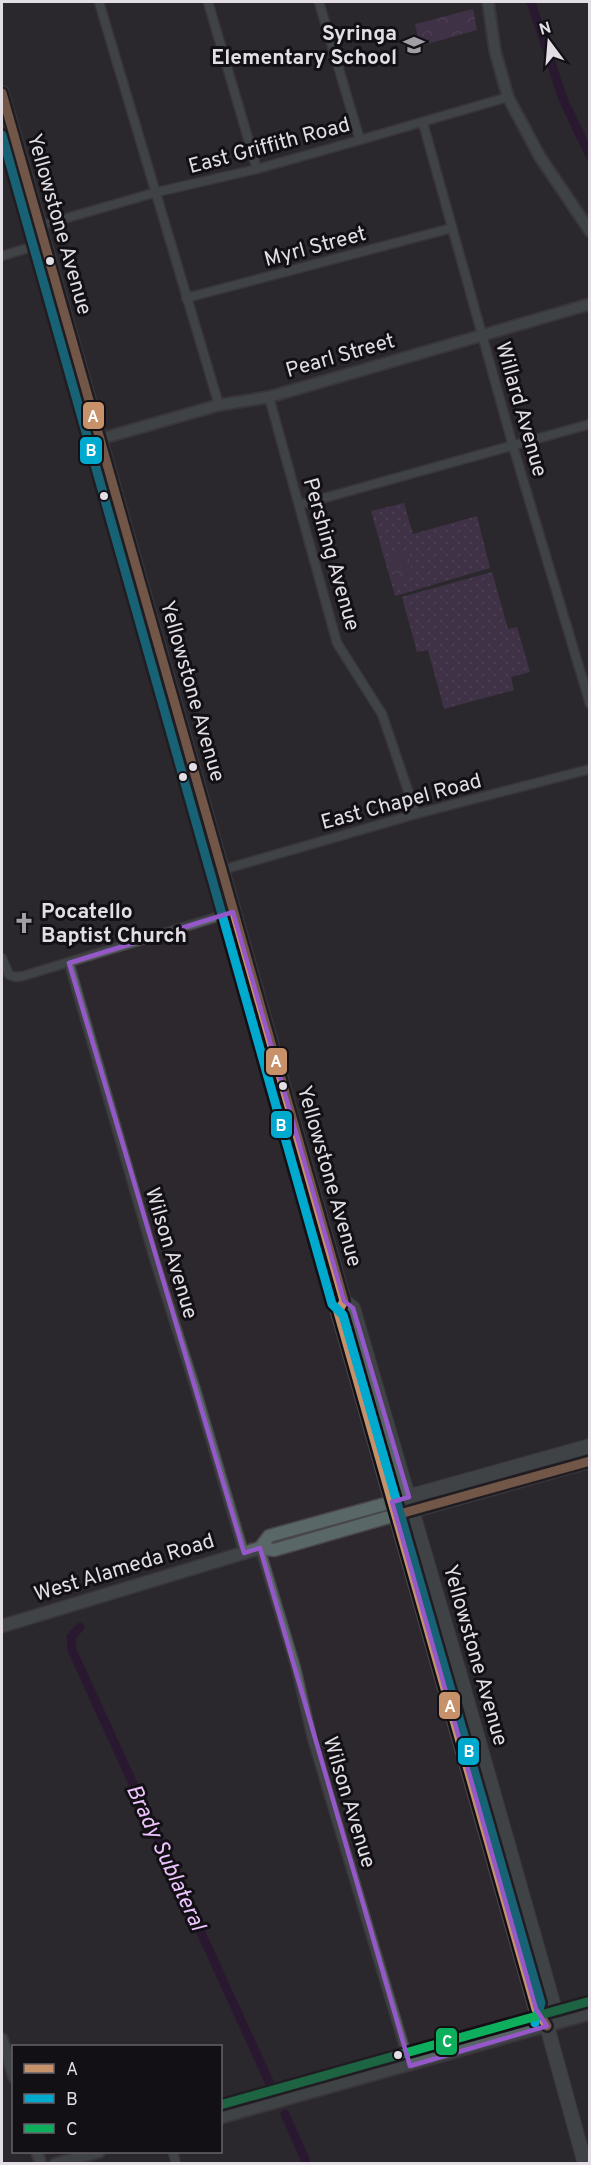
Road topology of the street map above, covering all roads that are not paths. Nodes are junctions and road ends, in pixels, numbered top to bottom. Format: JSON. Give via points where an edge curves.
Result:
{"nodes":[{"id":1,"x":99,"y":2,"type":"edge"},
{"id":2,"x":208,"y":2,"type":"edge"},
{"id":3,"x":319,"y":2,"type":"edge"},
{"id":4,"x":488,"y":2,"type":"edge"},
{"id":5,"x":2,"y":93,"type":"edge"},
{"id":6,"x":508,"y":97,"type":"junction"},
{"id":7,"x":423,"y":123,"type":"junction"},
{"id":8,"x":360,"y":140,"type":"junction"},
{"id":9,"x":257,"y":169,"type":"junction"},
{"id":10,"x":157,"y":192,"type":"junction"},
{"id":11,"x":39,"y":226,"type":"junction"},
{"id":12,"x":452,"y":228,"type":"junction"},
{"id":13,"x":590,"y":231,"type":"edge"},
{"id":14,"x":44,"y":243,"type":"junction"},
{"id":15,"x":2,"y":256,"type":"edge"},
{"id":16,"x":186,"y":298,"type":"junction"},
{"id":17,"x":590,"y":304,"type":"edge"},
{"id":18,"x":483,"y":334,"type":"junction"},
{"id":19,"x":269,"y":397,"type":"junction"},
{"id":20,"x":219,"y":405,"type":"junction"},
{"id":21,"x":590,"y":424,"type":"edge"},
{"id":22,"x":100,"y":439,"type":"junction"},
{"id":23,"x":513,"y":446,"type":"junction"},
{"id":24,"x":299,"y":505,"type":"junction"},
{"id":25,"x":590,"y":704,"type":"edge"},
{"id":26,"x":590,"y":769,"type":"edge"},
{"id":27,"x":416,"y":814,"type":"junction"},
{"id":28,"x":222,"y":870,"type":"junction"},
{"id":29,"x":233,"y":912,"type":"junction"},
{"id":30,"x":2,"y":958,"type":"edge"},
{"id":31,"x":69,"y":963,"type":"junction"},
{"id":32,"x":344,"y":1300,"type":"junction"},
{"id":33,"x":590,"y":1446,"type":"edge"},
{"id":34,"x":590,"y":1461,"type":"edge"},
{"id":35,"x":409,"y":1497,"type":"junction"},
{"id":36,"x":392,"y":1502,"type":"junction"},
{"id":37,"x":413,"y":1511,"type":"junction"},
{"id":38,"x":396,"y":1515,"type":"junction"},
{"id":39,"x":260,"y":1548,"type":"junction"},
{"id":40,"x":244,"y":1553,"type":"junction"},
{"id":41,"x":2,"y":1626,"type":"edge"},
{"id":42,"x":590,"y":2014,"type":"edge"},
{"id":43,"x":547,"y":2026,"type":"junction"},
{"id":44,"x":2,"y":2039,"type":"edge"},
{"id":45,"x":410,"y":2066,"type":"junction"},
{"id":46,"x":12,"y":2071,"type":"edge"},
{"id":47,"x":222,"y":2117,"type":"edge"},
{"id":48,"x":92,"y":2153,"type":"edge"},
{"id":49,"x":55,"y":2163,"type":"edge"},
{"id":50,"x":585,"y":2163,"type":"edge"}],
"edges":[{"from":1,"to":10,"type":"street"},
{"from":2,"to":9,"type":"street"},
{"from":3,"to":8,"type":"street"},
{"from":4,"to":6,"type":"street","via":[[495,51]]},
{"from":5,"to":11,"type":"main road","name":"Yellowstone Avenue"},
{"from":6,"to":7,"type":"street","name":"East Griffith Road"},
{"from":6,"to":13,"type":"street","via":[[540,157]]},
{"from":7,"to":8,"type":"street","name":"East Griffith Road"},
{"from":7,"to":12,"type":"street","name":"Willard Avenue"},
{"from":8,"to":9,"type":"street","name":"East Griffith Road"},
{"from":9,"to":10,"type":"street","name":"East Griffith Road"},
{"from":10,"to":11,"type":"street","name":"East Griffith Road"},
{"from":10,"to":16,"type":"street"},
{"from":11,"to":14,"type":"main road","name":"Yellowstone Avenue"},
{"from":12,"to":16,"type":"street","name":"Myrl Street"},
{"from":12,"to":18,"type":"street","name":"Willard Avenue"},
{"from":14,"to":15,"type":"street"},
{"from":14,"to":22,"type":"main road","name":"Yellowstone Avenue"},
{"from":16,"to":20,"type":"street"},
{"from":17,"to":18,"type":"street","name":"Pearl Street"},
{"from":18,"to":19,"type":"street","name":"Pearl Street"},
{"from":18,"to":23,"type":"street","name":"Willard Avenue"},
{"from":19,"to":20,"type":"street","name":"Pearl Street"},
{"from":19,"to":24,"type":"street","name":"Pershing Avenue"},
{"from":20,"to":22,"type":"street","name":"Pearl Street"},
{"from":21,"to":23,"type":"street"},
{"from":22,"to":28,"type":"main road","name":"Yellowstone Avenue"},
{"from":23,"to":24,"type":"street"},
{"from":23,"to":25,"type":"street","name":"Willard Avenue"},
{"from":24,"to":27,"type":"street","name":"Pershing Avenue","via":[[337,642],[382,714]]},
{"from":26,"to":27,"type":"street","name":"East Chapel Road"},
{"from":27,"to":28,"type":"street","name":"East Chapel Road"},
{"from":28,"to":29,"type":"main road","name":"Yellowstone Avenue"},
{"from":29,"to":31,"type":"street"},
{"from":29,"to":32,"type":"main road","name":"Yellowstone Avenue"},
{"from":30,"to":31,"type":"street","via":[[9,975],[16,978]]},
{"from":31,"to":40,"type":"street","name":"Wilson Avenue"},
{"from":32,"to":35,"type":"main road","name":"Yellowstone Avenue","via":[[353,1308]]},
{"from":32,"to":36,"type":"main road","name":"Yellowstone Avenue","via":[[338,1312]]},
{"from":33,"to":35,"type":"main road"},
{"from":34,"to":37,"type":"main road","name":"West Alameda Road"},
{"from":35,"to":36,"type":"main road"},
{"from":35,"to":37,"type":"main road","name":"Yellowstone Avenue"},
{"from":36,"to":38,"type":"main road","name":"Yellowstone Avenue"},
{"from":36,"to":39,"type":"main road","name":"West Alameda Road","via":[[269,1536]]},
{"from":37,"to":38,"type":"main road","name":"West Alameda Road"},
{"from":37,"to":43,"type":"main road","name":"Yellowstone Avenue","via":[[553,2004]]},
{"from":38,"to":39,"type":"main road","name":"West Alameda Road","via":[[274,1550]]},
{"from":38,"to":43,"type":"main road","name":"Yellowstone Avenue","via":[[536,2009]]},
{"from":39,"to":40,"type":"main road","name":"West Alameda Road"},
{"from":39,"to":45,"type":"street","name":"Wilson Avenue","via":[[296,1668],[315,1750]]},
{"from":40,"to":41,"type":"main road","name":"West Alameda Road"},
{"from":42,"to":43,"type":"street"},
{"from":43,"to":45,"type":"street"},
{"from":43,"to":50,"type":"main road","name":"Yellowstone Avenue"},
{"from":44,"to":46,"type":"street"},
{"from":45,"to":47,"type":"street"},
{"from":48,"to":49,"type":"street"}]}
